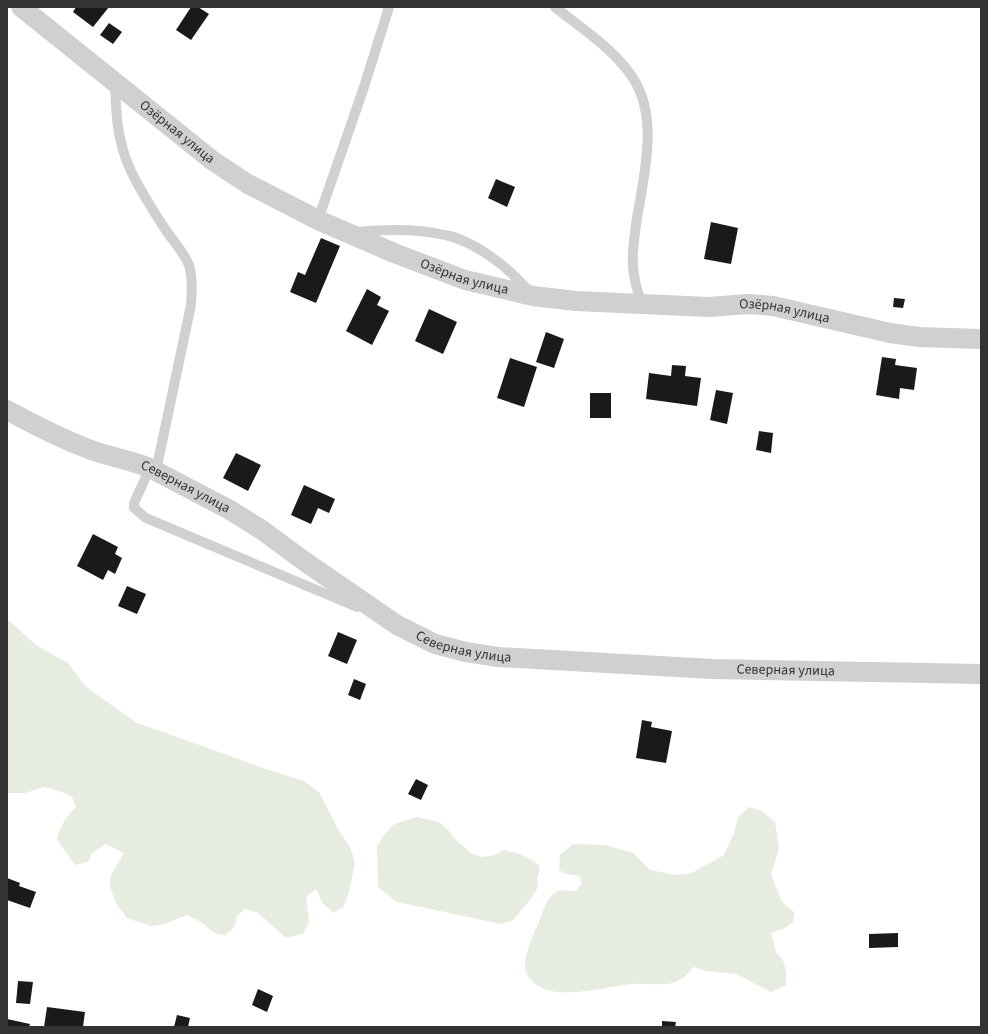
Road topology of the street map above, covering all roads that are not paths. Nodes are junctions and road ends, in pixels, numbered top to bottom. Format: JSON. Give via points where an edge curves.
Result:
{"nodes":[{"id":1,"x":21,"y":7,"type":"edge"},
{"id":2,"x":389,"y":7,"type":"edge"},
{"id":3,"x":555,"y":7,"type":"edge"},
{"id":4,"x":115,"y":83,"type":"junction"},
{"id":5,"x":318,"y":220,"type":"junction"},
{"id":6,"x":348,"y":233,"type":"junction"},
{"id":7,"x":533,"y":296,"type":"junction"},
{"id":8,"x":642,"y":304,"type":"junction"},
{"id":9,"x":981,"y":339,"type":"edge"},
{"id":10,"x":7,"y":410,"type":"edge"},
{"id":11,"x":153,"y":470,"type":"junction"},
{"id":12,"x":389,"y":620,"type":"junction"},
{"id":13,"x":981,"y":674,"type":"edge"}],
"edges":[{"from":1,"to":4,"type":"street","name":"Озёрная улица"},
{"from":2,"to":5,"type":"lane"},
{"from":3,"to":8,"type":"lane","via":[[602,44],[619,61],[633,78],[642,95],[648,123],[645,168],[632,258],[633,277]]},
{"from":4,"to":5,"type":"street","name":"Озёрная улица","via":[[213,161],[248,184]]},
{"from":4,"to":11,"type":"lane","via":[[116,117],[122,149],[143,194],[189,266],[192,283],[191,305]]},
{"from":5,"to":6,"type":"street","name":"Озёрная улица"},
{"from":6,"to":7,"type":"street","name":"Озёрная улица","via":[[465,280]]},
{"from":6,"to":7,"type":"lane","via":[[388,229],[446,235],[472,246],[504,266]]},
{"from":7,"to":8,"type":"street","name":"Озёрная улица"},
{"from":8,"to":9,"type":"street","name":"Озёрная улица","via":[[773,306],[898,334]]},
{"from":10,"to":11,"type":"street","name":"Северная улица","via":[[79,445]]},
{"from":11,"to":12,"type":"street","name":"Северная улица","via":[[230,510],[262,530]]},
{"from":11,"to":12,"type":"lane","via":[[134,503],[134,508],[146,518]]},
{"from":12,"to":13,"type":"street","name":"Северная улица","via":[[435,644],[498,657],[713,670]]}]}
